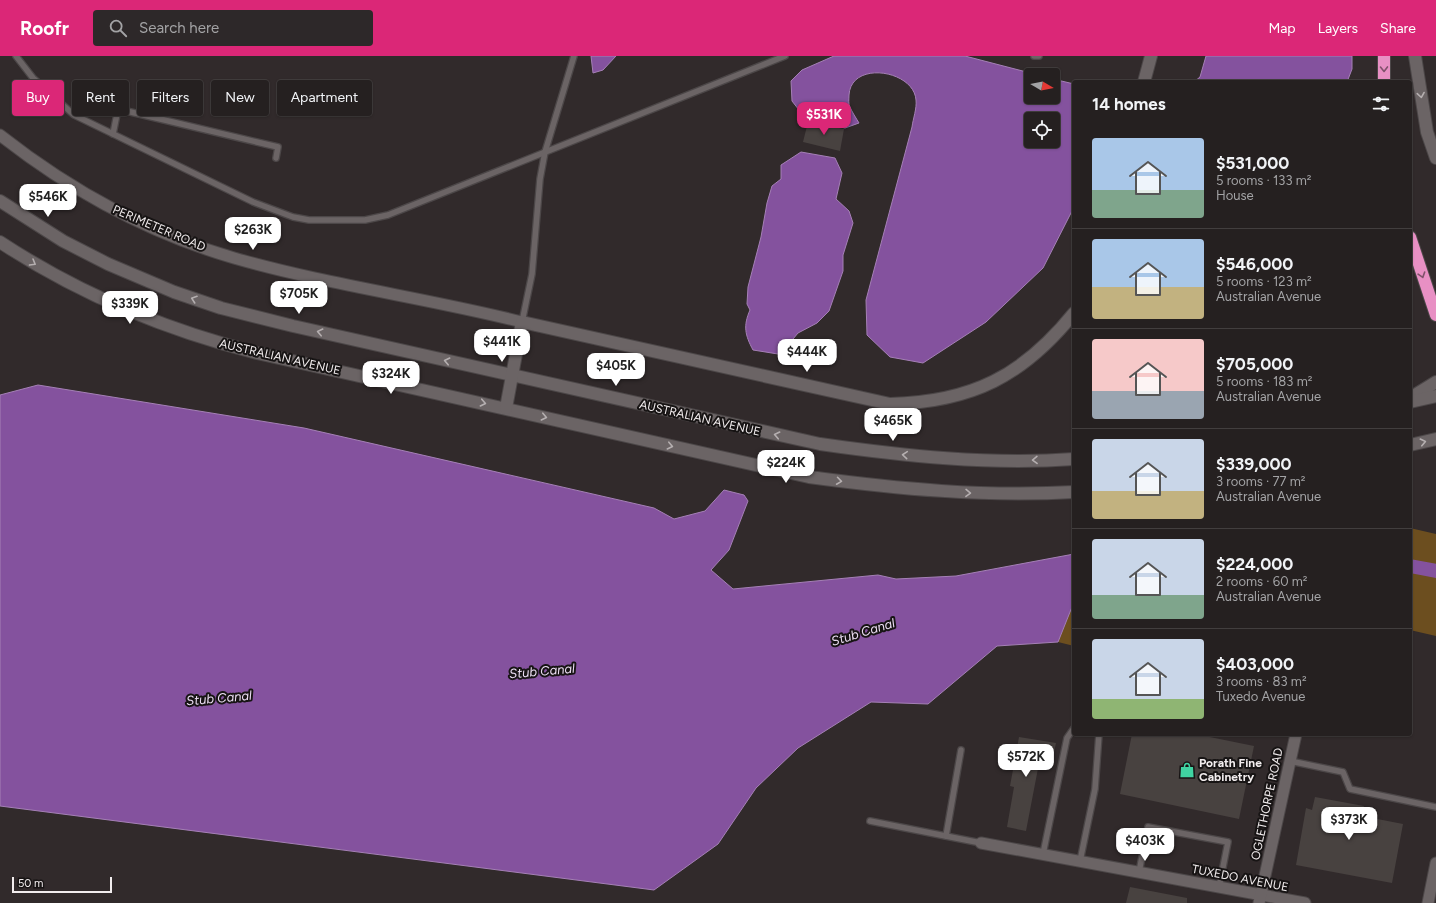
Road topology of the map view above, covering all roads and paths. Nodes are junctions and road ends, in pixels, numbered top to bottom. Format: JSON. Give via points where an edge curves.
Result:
{"nodes":[{"id":1,"x":16,"y":56,"type":"edge"},
{"id":2,"x":574,"y":56,"type":"edge"},
{"id":3,"x":785,"y":56,"type":"edge"},
{"id":4,"x":1034,"y":56,"type":"edge"},
{"id":5,"x":1039,"y":56,"type":"edge"},
{"id":6,"x":1150,"y":56,"type":"edge"},
{"id":7,"x":1384,"y":56,"type":"edge"},
{"id":8,"x":1415,"y":56,"type":"edge"},
{"id":9,"x":1144,"y":80,"type":"edge"},
{"id":10,"x":1384,"y":80,"type":"edge"},
{"id":11,"x":113,"y":134,"type":"junction"},
{"id":12,"x":0,"y":135,"type":"edge"},
{"id":13,"x":545,"y":152,"type":"junction"},
{"id":14,"x":276,"y":158,"type":"dead end"},
{"id":15,"x":1436,"y":158,"type":"edge"},
{"id":16,"x":0,"y":201,"type":"edge"},
{"id":17,"x":0,"y":242,"type":"edge"},
{"id":18,"x":1412,"y":243,"type":"edge"},
{"id":19,"x":1436,"y":315,"type":"edge"},
{"id":20,"x":1072,"y":316,"type":"edge"},
{"id":21,"x":522,"y":322,"type":"junction"},
{"id":22,"x":512,"y":375,"type":"junction"},
{"id":23,"x":1436,"y":382,"type":"edge"},
{"id":24,"x":1436,"y":396,"type":"edge"},
{"id":25,"x":1412,"y":397,"type":"edge"},
{"id":26,"x":1412,"y":402,"type":"edge"},
{"id":27,"x":506,"y":408,"type":"junction"},
{"id":28,"x":1436,"y":439,"type":"edge"},
{"id":29,"x":1412,"y":444,"type":"edge"},
{"id":30,"x":1072,"y":459,"type":"edge"},
{"id":31,"x":1072,"y":492,"type":"edge"},
{"id":32,"x":1072,"y":731,"type":"edge"},
{"id":33,"x":1099,"y":736,"type":"edge"},
{"id":34,"x":1296,"y":736,"type":"edge"},
{"id":35,"x":961,"y":750,"type":"dead end"},
{"id":36,"x":1290,"y":761,"type":"junction"},
{"id":37,"x":1436,"y":806,"type":"edge"},
{"id":38,"x":870,"y":821,"type":"dead end"},
{"id":39,"x":946,"y":836,"type":"junction"},
{"id":40,"x":981,"y":843,"type":"joint"},
{"id":41,"x":1043,"y":854,"type":"junction"},
{"id":42,"x":1080,"y":861,"type":"junction"},
{"id":43,"x":1436,"y":863,"type":"edge"},
{"id":44,"x":1139,"y":872,"type":"junction"},
{"id":45,"x":1219,"y":887,"type":"junction"},
{"id":46,"x":1260,"y":899,"type":"edge"},
{"id":47,"x":1305,"y":903,"type":"edge"},
{"id":48,"x":1428,"y":903,"type":"edge"}],
"edges":[{"from":1,"to":11,"type":"lane","via":[[33,78],[74,115]]},
{"from":2,"to":13,"type":"lane"},
{"from":3,"to":13,"type":"lane"},
{"from":4,"to":5,"type":"lane"},
{"from":6,"to":9,"type":"main road"},
{"from":7,"to":10,"type":"highway","one_way":true},
{"from":8,"to":15,"type":"main road","one_way":true,"via":[[1427,132]]},
{"from":11,"to":13,"type":"lane","via":[[253,202],[293,217],[327,221],[365,220],[388,215]]},
{"from":11,"to":14,"type":"lane","via":[[118,109],[278,146]]},
{"from":12,"to":21,"type":"street","name":"PERIMETER ROAD","via":[[66,183],[106,206],[190,243],[233,258],[278,269]]},
{"from":13,"to":21,"type":"lane","via":[[540,178],[532,274]]},
{"from":22,"to":16,"type":"main road","name":"AUSTRALIAN AVENUE","one_way":true,"via":[[293,326],[198,301],[108,264],[63,241]]},
{"from":17,"to":27,"type":"main road","name":"AUSTRALIAN AVENUE","one_way":true,"via":[[99,298],[185,332],[257,353]]},
{"from":18,"to":19,"type":"highway","one_way":true},
{"from":20,"to":21,"type":"main road","name":"PERIMETER ROAD","via":[[1056,336],[1034,356],[994,382],[967,393],[939,400],[890,404]]},
{"from":21,"to":22,"type":"main road"},
{"from":22,"to":27,"type":"main road"},
{"from":30,"to":22,"type":"main road","name":"AUSTRALIAN AVENUE","one_way":true,"via":[[965,460],[820,444]]},
{"from":23,"to":25,"type":"main road"},
{"from":24,"to":26,"type":"main road"},
{"from":27,"to":31,"type":"main road","name":"AUSTRALIAN AVENUE","one_way":true,"via":[[809,476],[861,484],[957,493]]},
{"from":29,"to":28,"type":"main road","one_way":true},
{"from":32,"to":41,"type":"lane","via":[[1067,738]]},
{"from":33,"to":42,"type":"lane","via":[[1095,789]]},
{"from":34,"to":36,"type":"street","name":"OGLETHORPE ROAD"},
{"from":35,"to":39,"type":"lane"},
{"from":36,"to":37,"type":"lane","via":[[1343,772],[1350,790]]},
{"from":36,"to":46,"type":"street","name":"OGLETHORPE ROAD"},
{"from":38,"to":39,"type":"lane"},
{"from":39,"to":40,"type":"lane"},
{"from":40,"to":41,"type":"street","name":"TUXEDO AVENUE"},
{"from":41,"to":42,"type":"street","name":"TUXEDO AVENUE"},
{"from":42,"to":44,"type":"street","name":"TUXEDO AVENUE"},
{"from":43,"to":48,"type":"street"},
{"from":44,"to":45,"type":"street","name":"TUXEDO AVENUE"},
{"from":44,"to":45,"type":"lane","via":[[1148,827],[1228,842]]},
{"from":45,"to":46,"type":"street","name":"TUXEDO AVENUE"},
{"from":46,"to":47,"type":"street","name":"TUXEDO AVENUE"}]}
